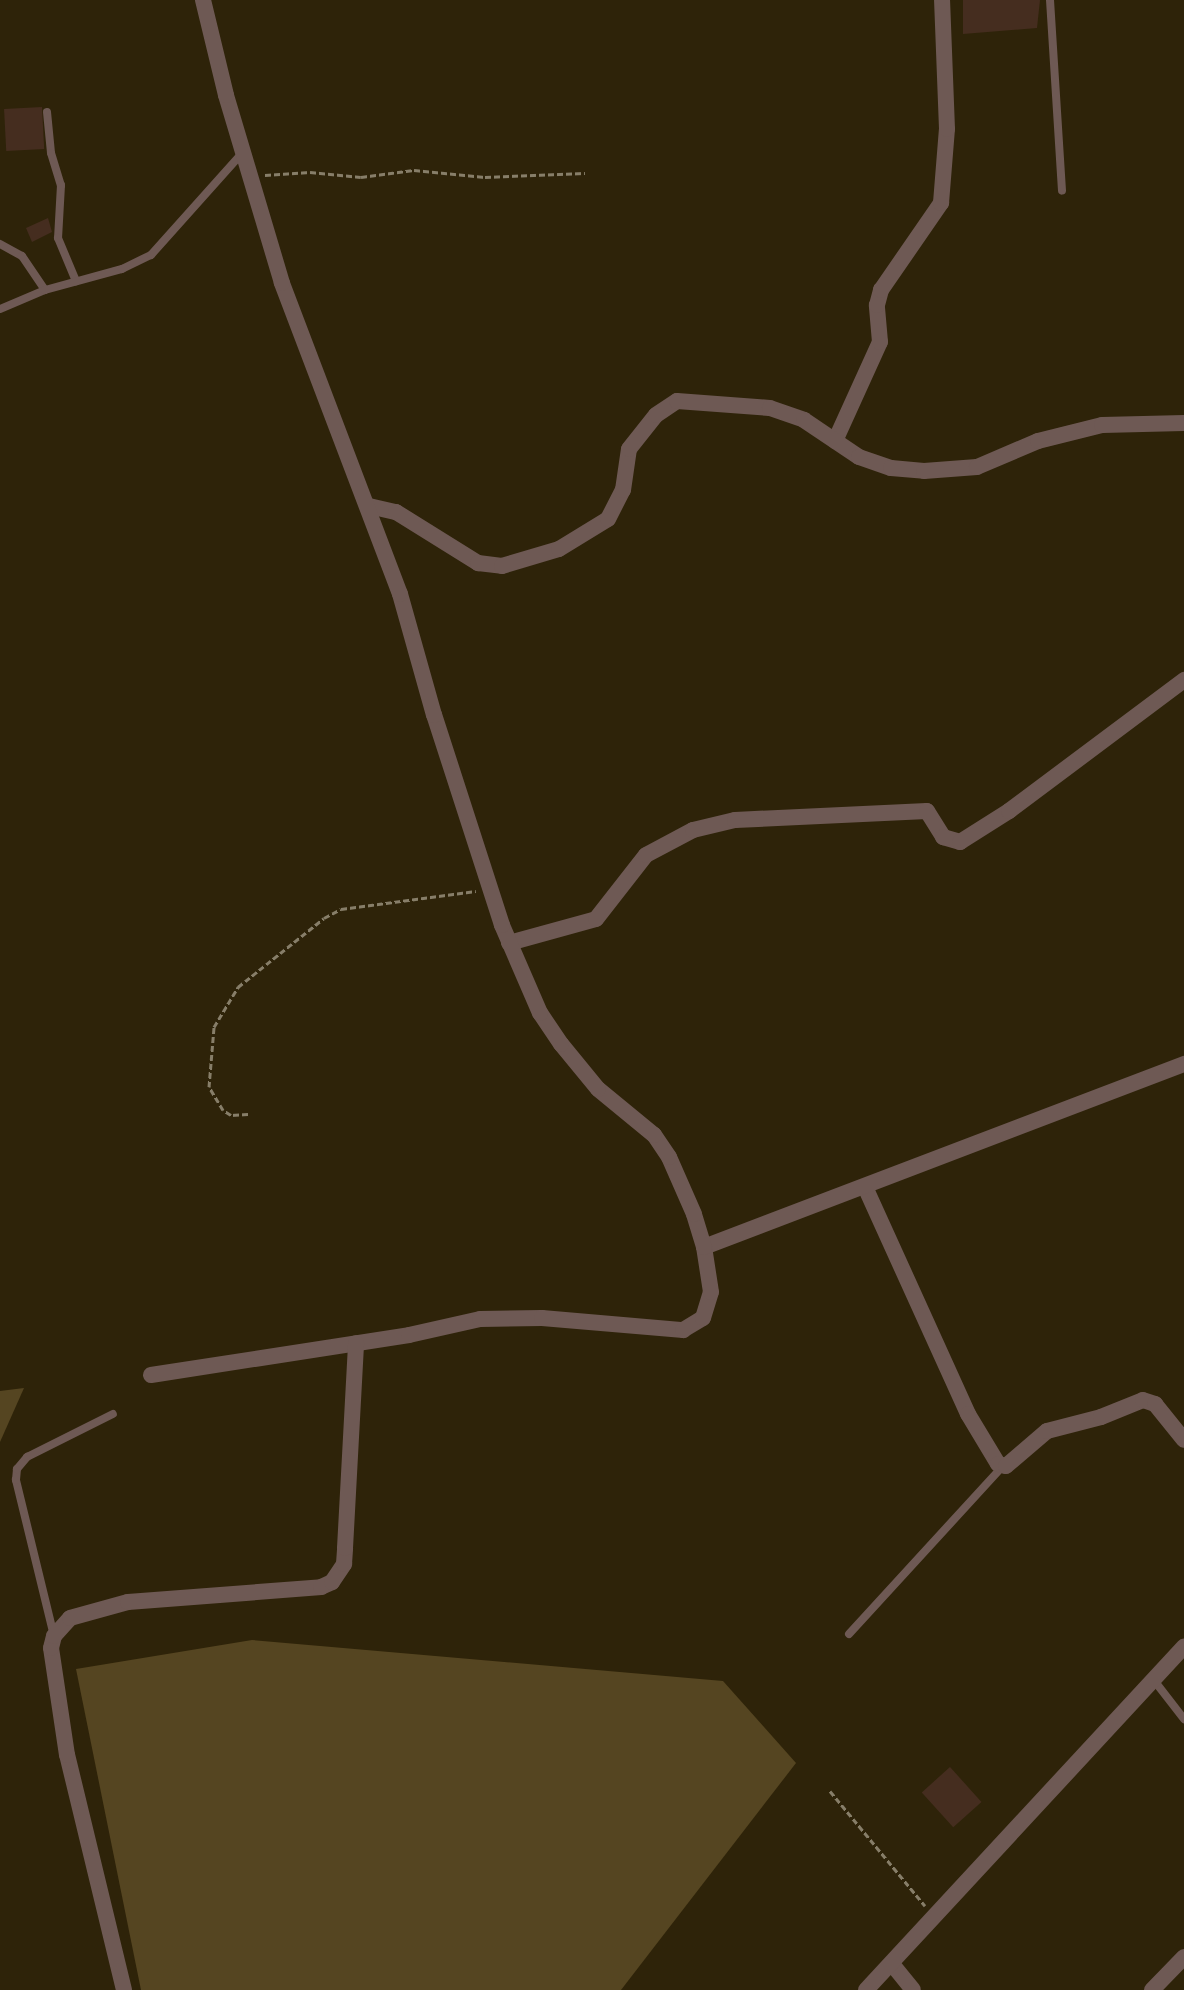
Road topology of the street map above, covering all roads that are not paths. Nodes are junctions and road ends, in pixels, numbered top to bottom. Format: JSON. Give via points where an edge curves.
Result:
{"nodes":[{"id":1,"x":203,"y":0,"type":"edge"},
{"id":2,"x":942,"y":0,"type":"edge"},
{"id":3,"x":1050,"y":0,"type":"edge"},
{"id":4,"x":47,"y":112,"type":"dead end"},
{"id":5,"x":243,"y":151,"type":"junction"},
{"id":6,"x":1062,"y":192,"type":"dead end"},
{"id":7,"x":0,"y":244,"type":"edge"},
{"id":8,"x":76,"y":281,"type":"junction"},
{"id":9,"x":45,"y":290,"type":"junction"},
{"id":10,"x":0,"y":309,"type":"edge"},
{"id":11,"x":1184,"y":423,"type":"edge"},
{"id":12,"x":835,"y":441,"type":"junction"},
{"id":13,"x":369,"y":506,"type":"junction"},
{"id":14,"x":1184,"y":680,"type":"edge"},
{"id":15,"x":509,"y":943,"type":"junction"},
{"id":16,"x":1184,"y":1064,"type":"edge"},
{"id":17,"x":866,"y":1189,"type":"junction"},
{"id":18,"x":704,"y":1247,"type":"junction"},
{"id":19,"x":356,"y":1343,"type":"junction"},
{"id":20,"x":151,"y":1375,"type":"dead end"},
{"id":21,"x":113,"y":1414,"type":"dead end"},
{"id":22,"x":1184,"y":1440,"type":"edge"},
{"id":23,"x":1002,"y":1467,"type":"junction"},
{"id":24,"x":849,"y":1634,"type":"dead end"},
{"id":25,"x":54,"y":1636,"type":"junction"},
{"id":26,"x":1184,"y":1646,"type":"edge"},
{"id":27,"x":1153,"y":1679,"type":"junction"},
{"id":28,"x":1184,"y":1719,"type":"edge"},
{"id":29,"x":1184,"y":1957,"type":"edge"},
{"id":30,"x":892,"y":1964,"type":"junction"},
{"id":31,"x":124,"y":1990,"type":"edge"},
{"id":32,"x":866,"y":1990,"type":"edge"},
{"id":33,"x":913,"y":1990,"type":"edge"},
{"id":34,"x":1152,"y":1990,"type":"edge"}],
"edges":[{"from":1,"to":5,"type":"street"},
{"from":2,"to":12,"type":"street","via":[[947,129],[941,203],[881,290],[877,305],[880,342]]},
{"from":3,"to":6,"type":"lane"},
{"from":4,"to":8,"type":"lane","via":[[51,153],[61,185],[58,238]]},
{"from":5,"to":8,"type":"lane","via":[[151,255],[122,269]]},
{"from":5,"to":13,"type":"street","via":[[286,293]]},
{"from":7,"to":9,"type":"lane","via":[[22,255]]},
{"from":8,"to":9,"type":"lane"},
{"from":9,"to":10,"type":"lane"},
{"from":11,"to":12,"type":"street","via":[[1102,425],[1038,441],[977,467],[950,472],[891,468],[859,457]]},
{"from":12,"to":13,"type":"street","via":[[804,420],[770,408],[671,403],[629,449],[623,490],[608,519],[559,549],[502,567],[478,563],[396,512]]},
{"from":13,"to":15,"type":"street","via":[[411,625],[434,715]]},
{"from":14,"to":15,"type":"street","via":[[1009,811],[960,842],[943,837],[927,811],[735,820],[693,830],[646,855],[596,919]]},
{"from":15,"to":18,"type":"street","via":[[540,1013],[561,1044],[598,1089],[654,1135],[669,1158]]},
{"from":16,"to":17,"type":"street"},
{"from":17,"to":18,"type":"street"},
{"from":17,"to":23,"type":"street","via":[[968,1414]]},
{"from":18,"to":19,"type":"street","via":[[709,1305],[703,1318],[683,1330],[506,1317]]},
{"from":19,"to":20,"type":"street"},
{"from":19,"to":25,"type":"street","via":[[344,1564],[332,1582],[321,1587],[128,1602],[70,1618]]},
{"from":21,"to":25,"type":"lane","via":[[27,1457],[17,1468],[16,1480]]},
{"from":22,"to":23,"type":"street","via":[[1155,1404],[1143,1400],[1095,1419],[1047,1431]]},
{"from":23,"to":24,"type":"lane"},
{"from":25,"to":31,"type":"street","via":[[51,1648],[67,1755]]},
{"from":26,"to":27,"type":"street"},
{"from":27,"to":28,"type":"lane"},
{"from":27,"to":30,"type":"street"},
{"from":29,"to":34,"type":"street"},
{"from":30,"to":32,"type":"street"},
{"from":30,"to":33,"type":"street"}]}
